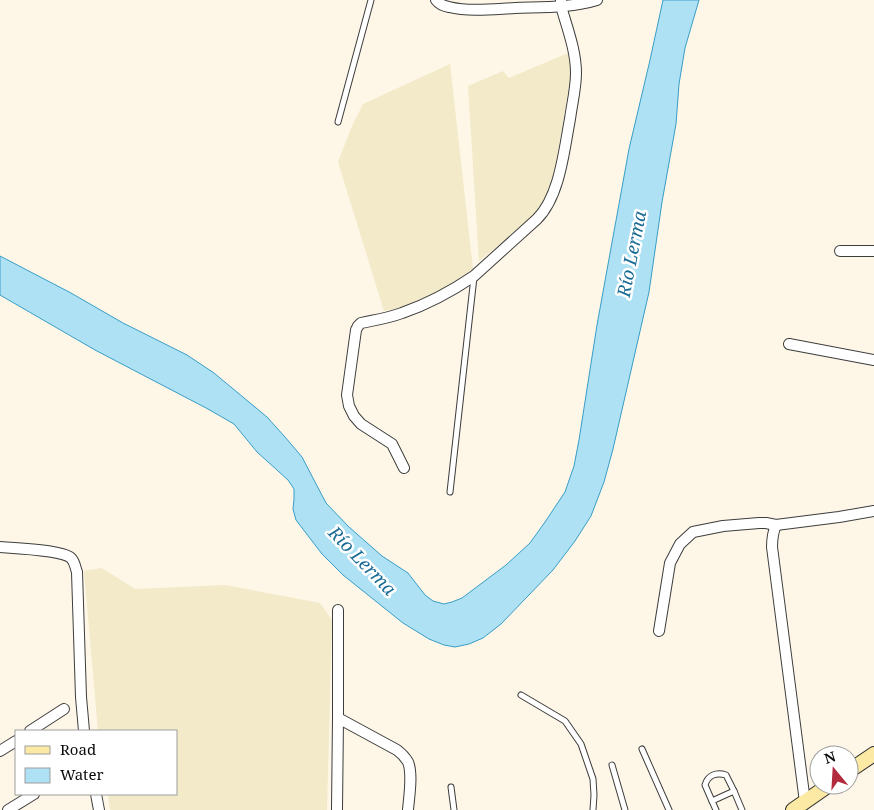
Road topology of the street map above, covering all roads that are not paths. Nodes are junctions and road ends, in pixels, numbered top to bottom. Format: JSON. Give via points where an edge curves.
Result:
{"nodes":[{"id":1,"x":371,"y":0,"type":"edge"},
{"id":2,"x":436,"y":0,"type":"edge"},
{"id":3,"x":596,"y":0,"type":"edge"},
{"id":4,"x":561,"y":3,"type":"edge"},
{"id":5,"x":338,"y":122,"type":"dead end"},
{"id":6,"x":840,"y":251,"type":"dead end"},
{"id":7,"x":874,"y":251,"type":"edge"},
{"id":8,"x":474,"y":276,"type":"junction"},
{"id":9,"x":789,"y":344,"type":"dead end"},
{"id":10,"x":874,"y":360,"type":"edge"},
{"id":11,"x":404,"y":468,"type":"dead end"},
{"id":12,"x":450,"y":492,"type":"dead end"},
{"id":13,"x":874,"y":512,"type":"edge"},
{"id":14,"x":776,"y":525,"type":"junction"},
{"id":15,"x":0,"y":547,"type":"edge"},
{"id":16,"x":338,"y":610,"type":"dead end"},
{"id":17,"x":659,"y":631,"type":"dead end"},
{"id":18,"x":521,"y":695,"type":"dead end"},
{"id":19,"x":64,"y":709,"type":"dead end"},
{"id":20,"x":338,"y":718,"type":"junction"},
{"id":21,"x":32,"y":730,"type":"edge"},
{"id":22,"x":84,"y":730,"type":"edge"},
{"id":23,"x":15,"y":742,"type":"edge"},
{"id":24,"x":642,"y":749,"type":"dead end"},
{"id":25,"x":0,"y":751,"type":"edge"},
{"id":26,"x":874,"y":754,"type":"edge"},
{"id":27,"x":612,"y":764,"type":"dead end"},
{"id":28,"x":859,"y":764,"type":"edge"},
{"id":29,"x":451,"y":787,"type":"dead end"},
{"id":30,"x":734,"y":791,"type":"junction"},
{"id":31,"x":32,"y":795,"type":"edge"},
{"id":32,"x":96,"y":795,"type":"edge"},
{"id":33,"x":815,"y":795,"type":"edge"},
{"id":34,"x":712,"y":801,"type":"junction"},
{"id":35,"x":799,"y":806,"type":"edge"},
{"id":36,"x":8,"y":810,"type":"edge"},
{"id":37,"x":98,"y":810,"type":"edge"},
{"id":38,"x":337,"y":810,"type":"edge"},
{"id":39,"x":408,"y":810,"type":"edge"},
{"id":40,"x":454,"y":810,"type":"edge"},
{"id":41,"x":593,"y":810,"type":"edge"},
{"id":42,"x":625,"y":810,"type":"edge"},
{"id":43,"x":670,"y":810,"type":"edge"},
{"id":44,"x":716,"y":810,"type":"edge"},
{"id":45,"x":742,"y":810,"type":"edge"}],
"edges":[{"from":1,"to":5,"type":"lane"},
{"from":2,"to":4,"type":"street","via":[[440,5],[467,9]]},
{"from":3,"to":4,"type":"street"},
{"from":4,"to":8,"type":"street","via":[[574,52],[576,74],[558,179],[541,215]]},
{"from":6,"to":7,"type":"street"},
{"from":8,"to":11,"type":"street","via":[[423,305],[402,314],[361,323],[356,330],[347,395],[349,406],[361,424],[392,444]]},
{"from":8,"to":12,"type":"lane"},
{"from":9,"to":10,"type":"street"},
{"from":13,"to":14,"type":"street"},
{"from":14,"to":17,"type":"street","via":[[723,526],[693,532],[680,544],[670,563]]},
{"from":14,"to":35,"type":"street","via":[[772,547]]},
{"from":15,"to":22,"type":"street","via":[[69,556],[75,563]]},
{"from":16,"to":20,"type":"street"},
{"from":18,"to":41,"type":"lane","via":[[565,721],[581,744],[593,779]]},
{"from":19,"to":21,"type":"street"},
{"from":20,"to":38,"type":"street"},
{"from":20,"to":39,"type":"street","via":[[403,754],[410,771]]},
{"from":23,"to":25,"type":"street"},
{"from":24,"to":43,"type":"lane"},
{"from":26,"to":28,"type":"main road"},
{"from":27,"to":42,"type":"lane"},
{"from":29,"to":40,"type":"lane"},
{"from":30,"to":34,"type":"lane"},
{"from":30,"to":34,"type":"lane","via":[[726,775],[712,775],[706,779],[705,785]]},
{"from":30,"to":45,"type":"lane"},
{"from":31,"to":36,"type":"street"},
{"from":32,"to":37,"type":"street"},
{"from":33,"to":35,"type":"main road"},
{"from":34,"to":44,"type":"lane"}]}
